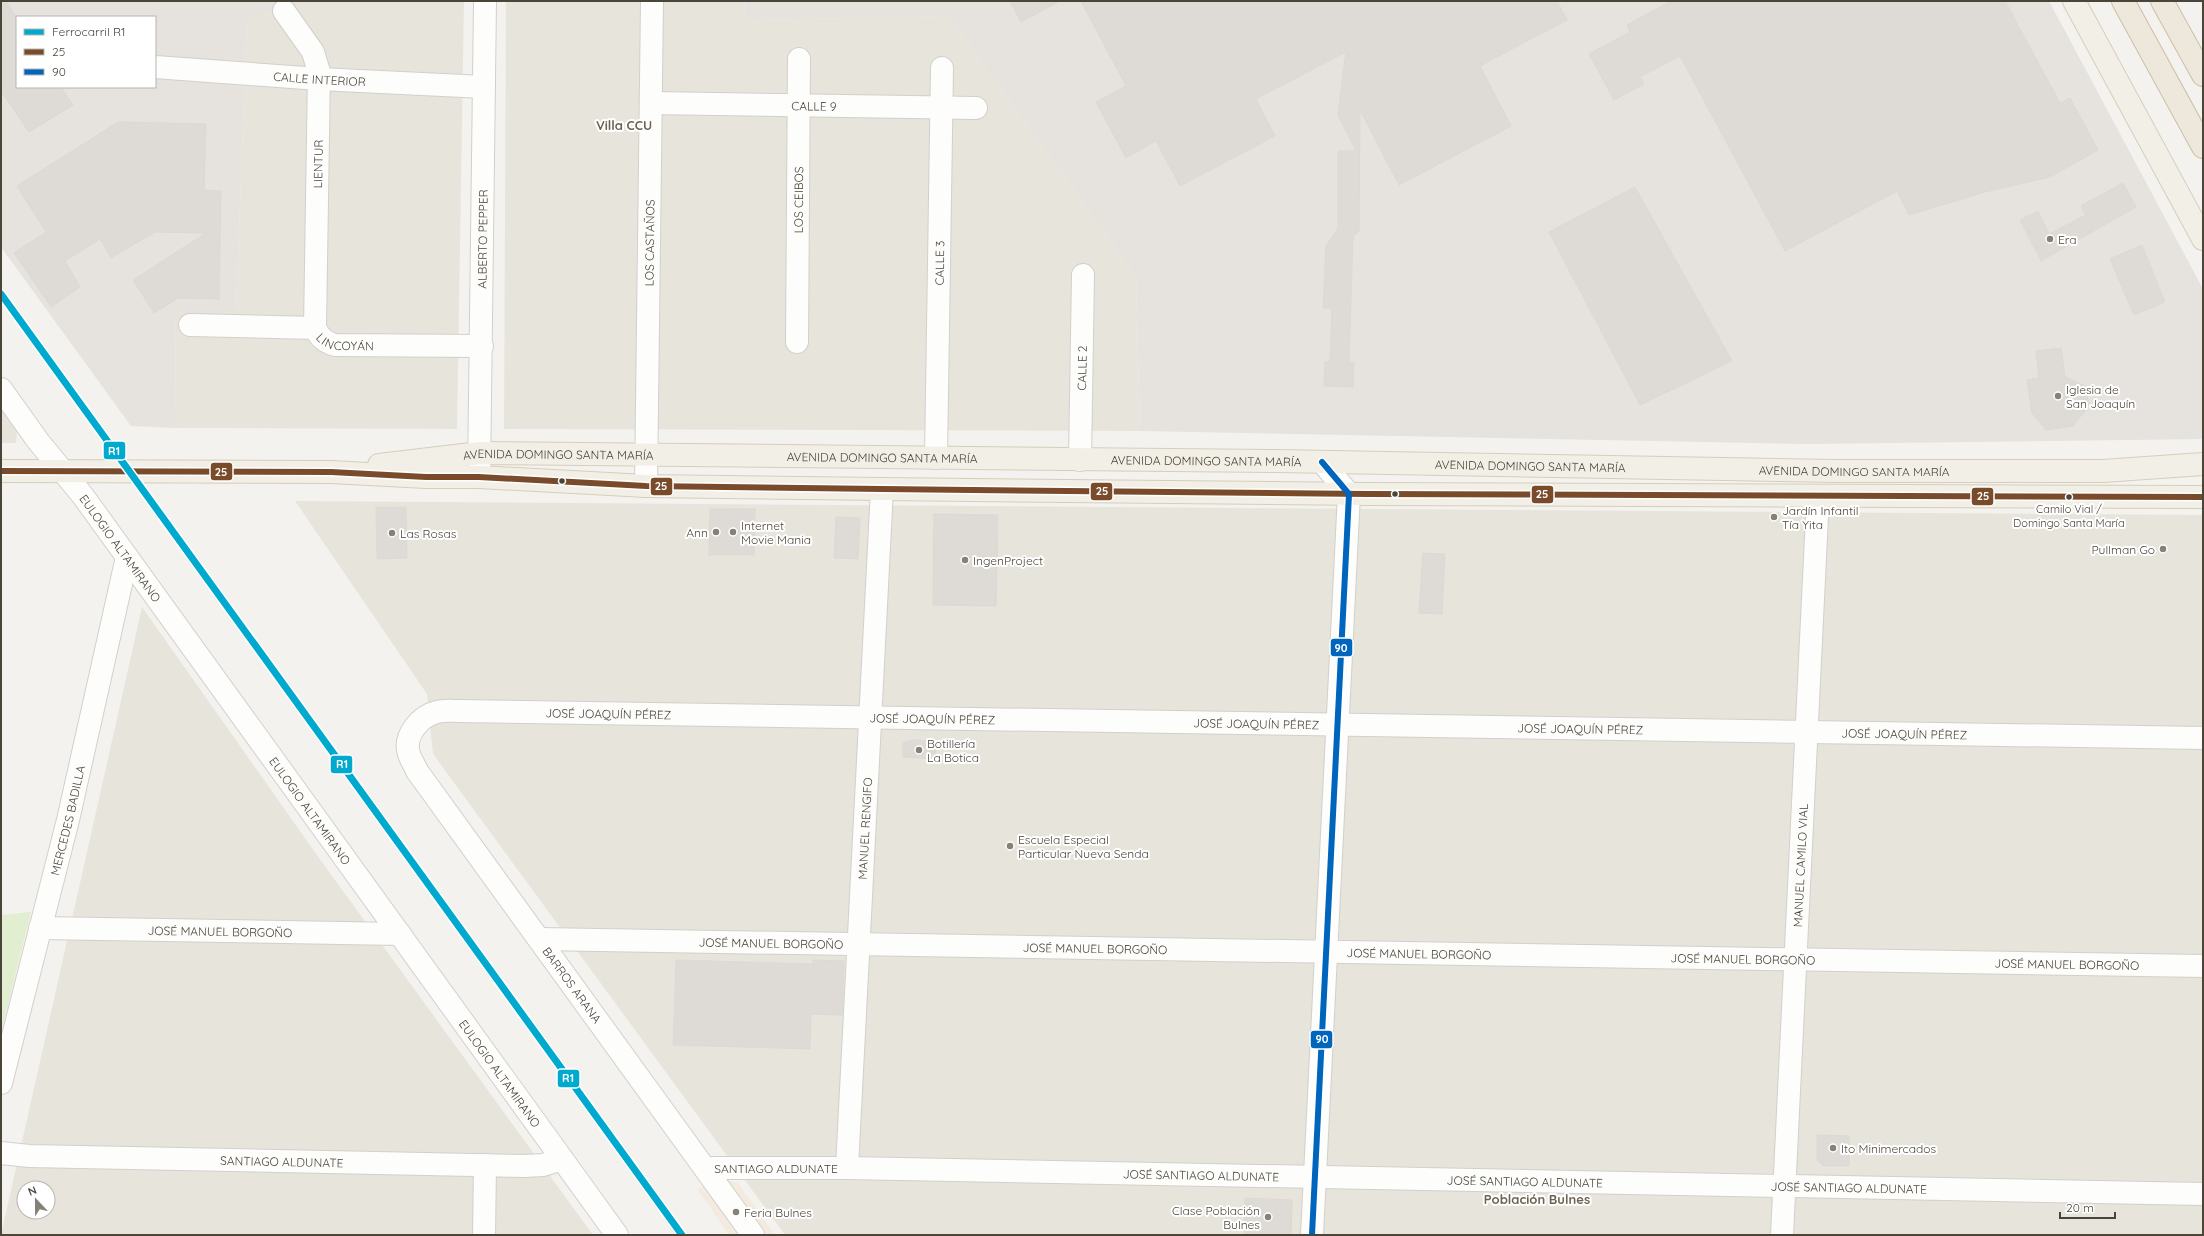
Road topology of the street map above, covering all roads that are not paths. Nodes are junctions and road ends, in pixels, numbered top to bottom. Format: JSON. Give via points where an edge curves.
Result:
{"nodes":[{"id":1,"x":485,"y":1,"type":"edge"},
{"id":2,"x":652,"y":1,"type":"edge"},
{"id":3,"x":2074,"y":1,"type":"edge"},
{"id":4,"x":2123,"y":1,"type":"edge"},
{"id":5,"x":2162,"y":1,"type":"edge"},
{"id":6,"x":284,"y":11,"type":"dead end"},
{"id":7,"x":799,"y":59,"type":"dead end"},
{"id":8,"x":156,"y":67,"type":"edge"},
{"id":9,"x":942,"y":68,"type":"dead end"},
{"id":10,"x":2203,"y":75,"type":"edge"},
{"id":11,"x":319,"y":79,"type":"junction"},
{"id":12,"x":484,"y":87,"type":"junction"},
{"id":13,"x":651,"y":103,"type":"junction"},
{"id":14,"x":799,"y":105,"type":"junction"},
{"id":15,"x":942,"y":107,"type":"junction"},
{"id":16,"x":976,"y":108,"type":"dead end"},
{"id":17,"x":2203,"y":147,"type":"edge"},
{"id":18,"x":2203,"y":239,"type":"edge"},
{"id":19,"x":1083,"y":275,"type":"dead end"},
{"id":20,"x":190,"y":325,"type":"dead end"},
{"id":21,"x":315,"y":328,"type":"junction"},
{"id":22,"x":797,"y":342,"type":"dead end"},
{"id":23,"x":482,"y":346,"type":"junction"},
{"id":24,"x":1,"y":389,"type":"edge"},
{"id":25,"x":480,"y":453,"type":"junction"},
{"id":26,"x":646,"y":456,"type":"junction"},
{"id":27,"x":936,"y":458,"type":"junction"},
{"id":28,"x":1080,"y":460,"type":"junction"},
{"id":29,"x":1322,"y":462,"type":"junction"},
{"id":30,"x":2203,"y":464,"type":"edge"},
{"id":31,"x":1,"y":471,"type":"edge"},
{"id":32,"x":1837,"y":471,"type":"junction"},
{"id":33,"x":63,"y":472,"type":"junction"},
{"id":34,"x":331,"y":472,"type":"junction"},
{"id":35,"x":479,"y":477,"type":"junction"},
{"id":36,"x":646,"y":486,"type":"junction"},
{"id":37,"x":882,"y":489,"type":"junction"},
{"id":38,"x":1349,"y":494,"type":"junction"},
{"id":39,"x":1818,"y":496,"type":"junction"},
{"id":40,"x":2203,"y":497,"type":"edge"},
{"id":41,"x":127,"y":557,"type":"junction"},
{"id":42,"x":870,"y":717,"type":"junction"},
{"id":43,"x":1338,"y":725,"type":"junction"},
{"id":44,"x":412,"y":730,"type":"joint"},
{"id":45,"x":1805,"y":732,"type":"junction"},
{"id":46,"x":2203,"y":738,"type":"edge"},
{"id":47,"x":40,"y":928,"type":"junction"},
{"id":48,"x":400,"y":934,"type":"junction"},
{"id":49,"x":539,"y":939,"type":"junction"},
{"id":50,"x":859,"y":944,"type":"junction"},
{"id":51,"x":1326,"y":952,"type":"junction"},
{"id":52,"x":1795,"y":960,"type":"junction"},
{"id":53,"x":2203,"y":966,"type":"edge"},
{"id":54,"x":1,"y":1083,"type":"edge"},
{"id":55,"x":1,"y":1154,"type":"edge"},
{"id":56,"x":562,"y":1159,"type":"junction"},
{"id":57,"x":485,"y":1165,"type":"junction"},
{"id":58,"x":705,"y":1168,"type":"junction"},
{"id":59,"x":848,"y":1168,"type":"junction"},
{"id":60,"x":1315,"y":1177,"type":"junction"},
{"id":61,"x":1784,"y":1186,"type":"junction"},
{"id":62,"x":2203,"y":1194,"type":"edge"},
{"id":63,"x":484,"y":1235,"type":"edge"},
{"id":64,"x":617,"y":1235,"type":"edge"},
{"id":65,"x":753,"y":1235,"type":"edge"},
{"id":66,"x":1312,"y":1235,"type":"edge"},
{"id":67,"x":1782,"y":1235,"type":"edge"}],
"edges":[{"from":1,"to":12,"type":"street","name":"ALBERTO PEPPER"},
{"from":2,"to":13,"type":"street","name":"LOS CASTAÑOS"},
{"from":3,"to":18,"type":"main road"},
{"from":4,"to":17,"type":"highway"},
{"from":5,"to":10,"type":"highway"},
{"from":6,"to":11,"type":"street","name":"LIENTUR","via":[[316,58]]},
{"from":7,"to":14,"type":"street","name":"LOS CEIBOS"},
{"from":8,"to":11,"type":"street","name":"CALLE INTERIOR"},
{"from":9,"to":15,"type":"street","name":"CALLE 3"},
{"from":11,"to":12,"type":"street","name":"CALLE INTERIOR"},
{"from":11,"to":21,"type":"street","name":"LIENTUR"},
{"from":12,"to":23,"type":"street","name":"ALBERTO PEPPER"},
{"from":13,"to":14,"type":"street","name":"CALLE 9"},
{"from":13,"to":26,"type":"street","name":"LOS CASTAÑOS"},
{"from":14,"to":15,"type":"street","name":"CALLE 9"},
{"from":14,"to":22,"type":"street","name":"LOS CEIBOS"},
{"from":15,"to":16,"type":"street","name":"CALLE 9"},
{"from":15,"to":27,"type":"street","name":"CALLE 3"},
{"from":19,"to":28,"type":"street","name":"CALLE 2"},
{"from":20,"to":21,"type":"street","name":"LINCOYÁN"},
{"from":21,"to":23,"type":"street","name":"LINCOYÁN","via":[[322,339],[335,345]]},
{"from":23,"to":25,"type":"street","name":"ALBERTO PEPPER"},
{"from":24,"to":33,"type":"street","name":"EULOGIO ALTAMIRANO"},
{"from":25,"to":26,"type":"main road","name":"AVENIDA DOMINGO SANTA MARÍA"},
{"from":25,"to":34,"type":"main road","name":"AVENIDA DOMINGO SANTA MARÍA"},
{"from":25,"to":35,"type":"street","name":"ALBERTO PEPPER"},
{"from":26,"to":27,"type":"main road","name":"AVENIDA DOMINGO SANTA MARÍA"},
{"from":26,"to":36,"type":"street","name":"LOS CASTAÑOS"},
{"from":27,"to":28,"type":"main road","name":"AVENIDA DOMINGO SANTA MARÍA"},
{"from":28,"to":29,"type":"main road","name":"AVENIDA DOMINGO SANTA MARÍA"},
{"from":29,"to":32,"type":"main road","name":"AVENIDA DOMINGO SANTA MARÍA"},
{"from":29,"to":38,"type":"street"},
{"from":30,"to":32,"type":"main road","name":"AVENIDA DOMINGO SANTA MARÍA","via":[[2103,471]]},
{"from":31,"to":33,"type":"main road","name":"AVENIDA DOMINGO SANTA MARÍA"},
{"from":32,"to":39,"type":"main road","via":[[1826,482]]},
{"from":33,"to":34,"type":"main road","name":"AVENIDA DOMINGO SANTA MARÍA"},
{"from":33,"to":41,"type":"street","name":"EULOGIO ALTAMIRANO"},
{"from":34,"to":35,"type":"main road","name":"AVENIDA DOMINGO SANTA MARÍA"},
{"from":35,"to":36,"type":"main road","name":"AVENIDA DOMINGO SANTA MARÍA"},
{"from":36,"to":37,"type":"main road","name":"AVENIDA DOMINGO SANTA MARÍA"},
{"from":37,"to":38,"type":"main road","name":"AVENIDA DOMINGO SANTA MARÍA"},
{"from":37,"to":42,"type":"street","name":"MANUEL RENGIFO"},
{"from":38,"to":39,"type":"main road","name":"AVENIDA DOMINGO SANTA MARÍA"},
{"from":38,"to":43,"type":"street"},
{"from":39,"to":40,"type":"main road","name":"AVENIDA DOMINGO SANTA MARÍA"},
{"from":39,"to":45,"type":"street","name":"MANUEL CAMILO VIAL"},
{"from":41,"to":47,"type":"street","name":"MERCEDES BADILLA","via":[[68,820]]},
{"from":41,"to":48,"type":"street","name":"EULOGIO ALTAMIRANO"},
{"from":42,"to":43,"type":"street","name":"JOSÉ JOAQUÍN PÉREZ"},
{"from":42,"to":44,"type":"street","name":"JOSÉ JOAQUÍN PÉREZ","via":[[459,711],[437,712],[427,716]]},
{"from":42,"to":50,"type":"street","name":"MANUEL RENGIFO"},
{"from":43,"to":45,"type":"street","name":"JOSÉ JOAQUÍN PÉREZ"},
{"from":43,"to":51,"type":"street"},
{"from":44,"to":49,"type":"street","name":"BARROS ARANA","via":[[408,741],[408,754],[417,771]]},
{"from":45,"to":46,"type":"street","name":"JOSÉ JOAQUÍN PÉREZ"},
{"from":45,"to":52,"type":"street","name":"MANUEL CAMILO VIAL"},
{"from":47,"to":48,"type":"street","name":"JOSÉ MANUEL BORGOÑO"},
{"from":47,"to":54,"type":"street","name":"MERCEDES BADILLA"},
{"from":48,"to":56,"type":"street","name":"EULOGIO ALTAMIRANO"},
{"from":49,"to":50,"type":"street","name":"JOSÉ MANUEL BORGOÑO"},
{"from":49,"to":58,"type":"street","name":"BARROS ARANA"},
{"from":50,"to":51,"type":"street","name":"JOSÉ MANUEL BORGOÑO"},
{"from":50,"to":59,"type":"street","name":"MANUEL RENGIFO"},
{"from":51,"to":52,"type":"street","name":"JOSÉ MANUEL BORGOÑO"},
{"from":51,"to":60,"type":"street"},
{"from":52,"to":53,"type":"street","name":"JOSÉ MANUEL BORGOÑO"},
{"from":52,"to":61,"type":"street","name":"MANUEL CAMILO VIAL"},
{"from":55,"to":57,"type":"street","name":"SANTIAGO ALDUNATE"},
{"from":56,"to":57,"type":"street","name":"SANTIAGO ALDUNATE","via":[[534,1166]]},
{"from":56,"to":64,"type":"street","name":"EULOGIO ALTAMIRANO"},
{"from":57,"to":63,"type":"street"},
{"from":58,"to":59,"type":"street","name":"SANTIAGO ALDUNATE"},
{"from":58,"to":65,"type":"street","name":"BARROS ARANA"},
{"from":59,"to":60,"type":"street","name":"JOSÉ SANTIAGO ALDUNATE"},
{"from":60,"to":61,"type":"street","name":"JOSÉ SANTIAGO ALDUNATE"},
{"from":60,"to":66,"type":"street"},
{"from":61,"to":62,"type":"street","name":"JOSÉ SANTIAGO ALDUNATE"},
{"from":61,"to":67,"type":"street","name":"MANUEL CAMILO VIAL"}]}
